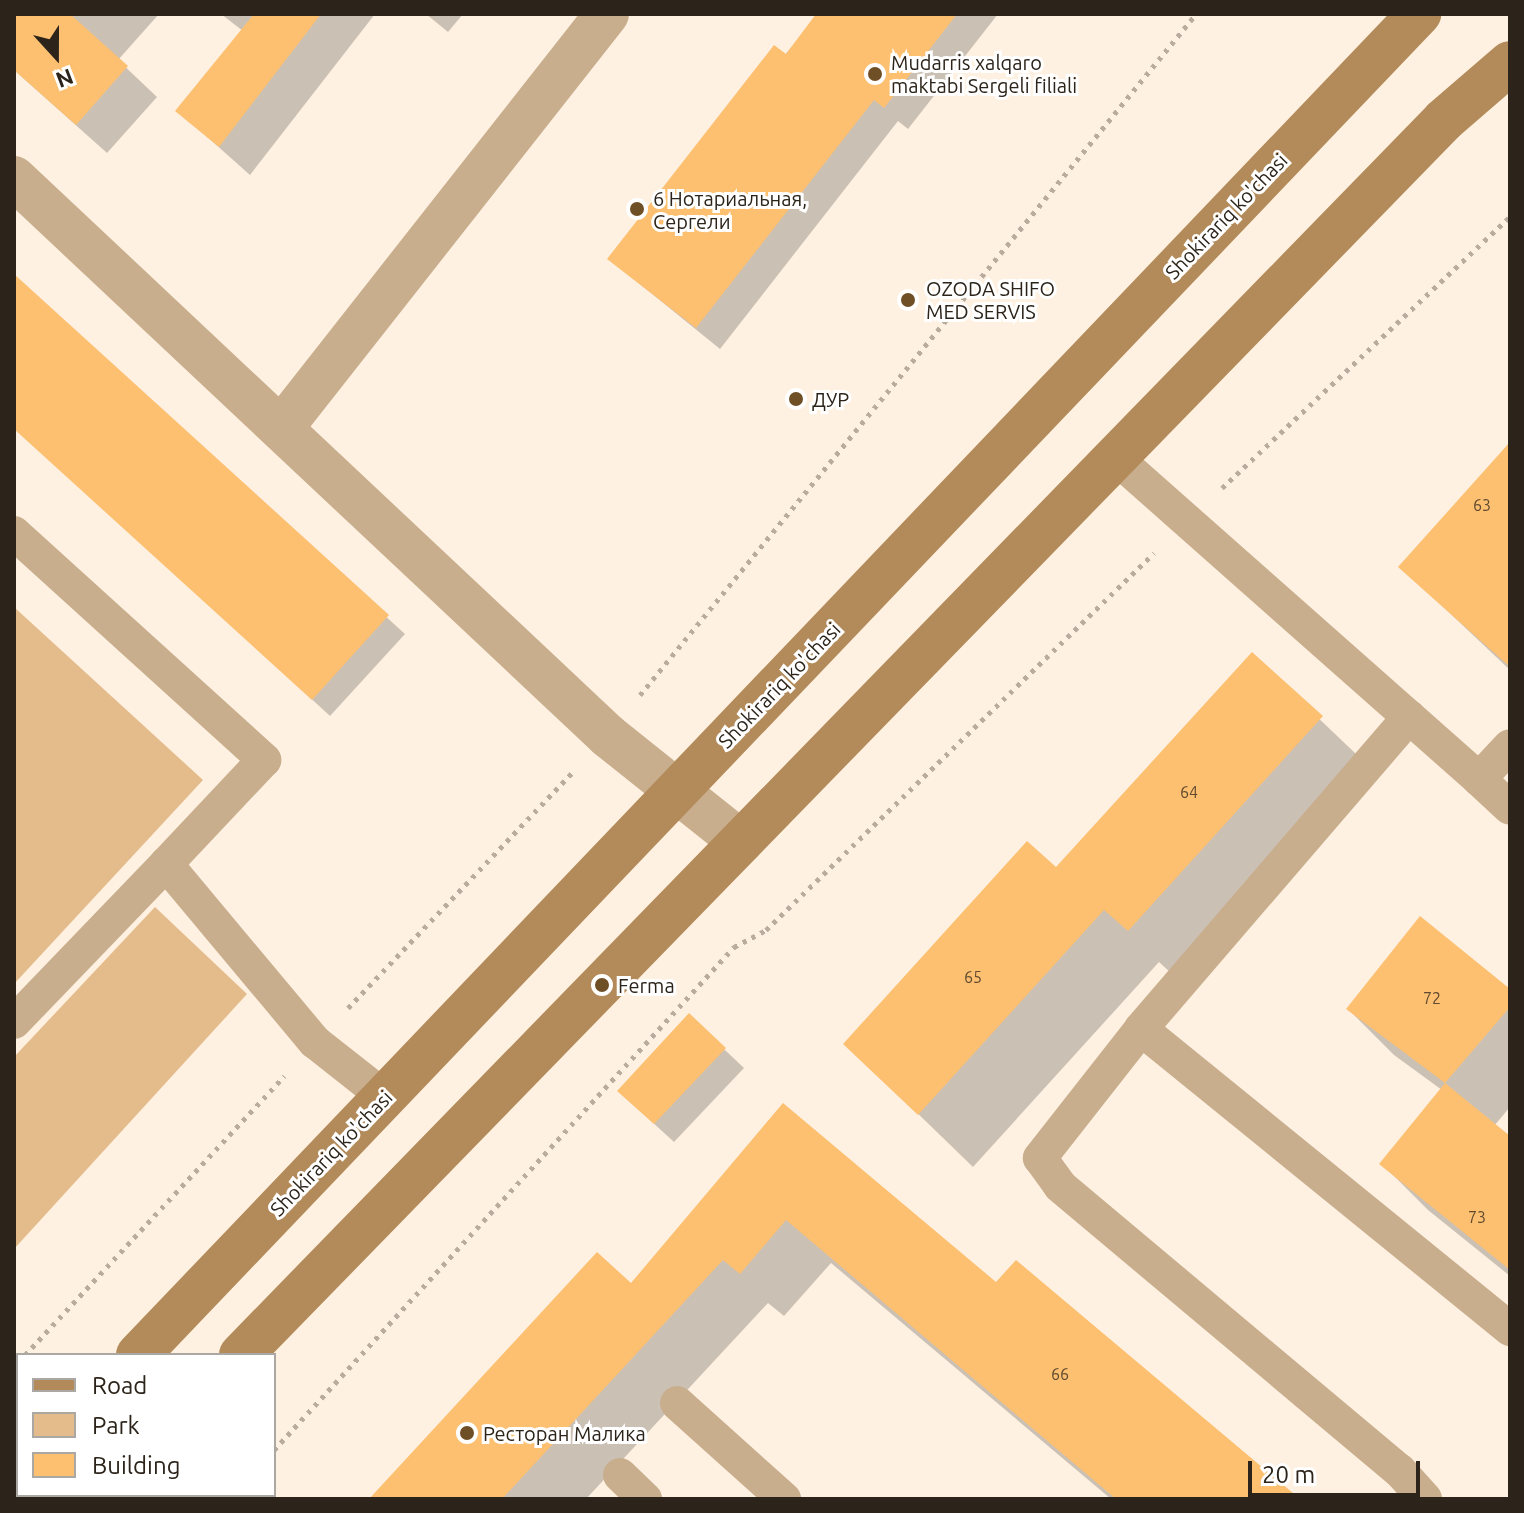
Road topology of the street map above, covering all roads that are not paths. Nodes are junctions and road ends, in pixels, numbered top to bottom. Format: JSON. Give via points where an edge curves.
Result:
{"nodes":[{"id":1,"x":607,"y":14,"type":"edge"},
{"id":2,"x":1419,"y":14,"type":"edge"},
{"id":3,"x":1510,"y":63,"type":"edge"},
{"id":4,"x":14,"y":178,"type":"edge"},
{"id":5,"x":283,"y":426,"type":"junction"},
{"id":6,"x":1116,"y":458,"type":"junction"},
{"id":7,"x":14,"y":533,"type":"edge"},
{"id":8,"x":1409,"y":717,"type":"junction"},
{"id":9,"x":1510,"y":746,"type":"edge"},
{"id":10,"x":1479,"y":779,"type":"junction"},
{"id":11,"x":677,"y":791,"type":"junction"},
{"id":12,"x":1510,"y":808,"type":"edge"},
{"id":13,"x":741,"y":842,"type":"junction"},
{"id":14,"x":166,"y":864,"type":"junction"},
{"id":15,"x":14,"y":1022,"type":"edge"},
{"id":16,"x":1141,"y":1029,"type":"junction"},
{"id":17,"x":385,"y":1097,"type":"junction"},
{"id":18,"x":1510,"y":1329,"type":"edge"},
{"id":19,"x":140,"y":1353,"type":"edge"},
{"id":20,"x":243,"y":1353,"type":"edge"},
{"id":21,"x":677,"y":1403,"type":"dead end"},
{"id":22,"x":620,"y":1475,"type":"dead end"},
{"id":23,"x":645,"y":1499,"type":"edge"},
{"id":24,"x":784,"y":1499,"type":"edge"},
{"id":25,"x":1425,"y":1499,"type":"edge"}],
"edges":[{"from":1,"to":5,"type":"street"},
{"from":2,"to":11,"type":"main road","name":"Shokirariq ko'chasi"},
{"from":3,"to":6,"type":"main road","via":[[1444,120]]},
{"from":4,"to":5,"type":"street"},
{"from":5,"to":11,"type":"street","via":[[608,736]]},
{"from":6,"to":8,"type":"lane"},
{"from":6,"to":13,"type":"main road"},
{"from":7,"to":14,"type":"lane","via":[[264,760]]},
{"from":8,"to":10,"type":"lane"},
{"from":8,"to":16,"type":"lane"},
{"from":9,"to":10,"type":"lane"},
{"from":10,"to":12,"type":"lane"},
{"from":11,"to":13,"type":"street"},
{"from":11,"to":17,"type":"main road","name":"Shokirariq ko'chasi"},
{"from":13,"to":20,"type":"main road"},
{"from":14,"to":15,"type":"lane"},
{"from":14,"to":17,"type":"lane","via":[[315,1042]]},
{"from":16,"to":18,"type":"lane"},
{"from":16,"to":25,"type":"lane","via":[[1040,1158],[1060,1186],[1399,1470]]},
{"from":17,"to":19,"type":"main road","name":"Shokirariq ko'chasi"},
{"from":21,"to":24,"type":"lane"},
{"from":22,"to":23,"type":"lane"}]}
